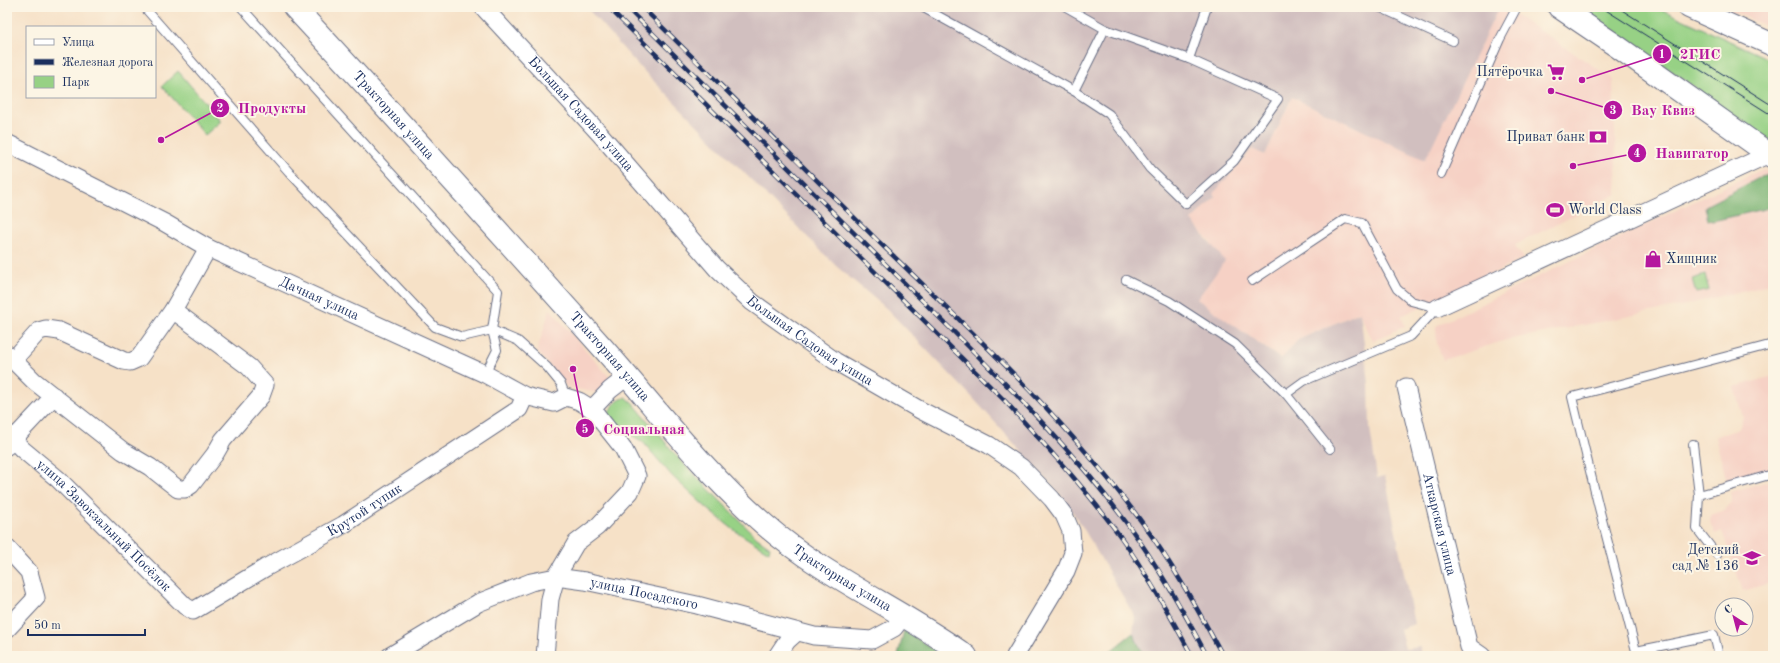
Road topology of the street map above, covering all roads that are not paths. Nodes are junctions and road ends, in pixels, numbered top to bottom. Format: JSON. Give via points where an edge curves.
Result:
{"nodes":[{"id":1,"x":144,"y":7,"type":"edge"},
{"id":2,"x":241,"y":7,"type":"edge"},
{"id":3,"x":294,"y":7,"type":"edge"},
{"id":4,"x":482,"y":7,"type":"edge"},
{"id":5,"x":922,"y":7,"type":"edge"},
{"id":6,"x":1066,"y":7,"type":"edge"},
{"id":7,"x":1207,"y":7,"type":"edge"},
{"id":8,"x":1379,"y":7,"type":"edge"},
{"id":9,"x":1516,"y":7,"type":"edge"},
{"id":10,"x":1558,"y":7,"type":"edge"},
{"id":11,"x":1689,"y":7,"type":"edge"},
{"id":12,"x":1105,"y":29,"type":"junction"},
{"id":13,"x":1453,"y":40,"type":"dead end"},
{"id":14,"x":1773,"y":45,"type":"edge"},
{"id":15,"x":1189,"y":59,"type":"junction"},
{"id":16,"x":1074,"y":91,"type":"junction"},
{"id":17,"x":7,"y":143,"type":"edge"},
{"id":18,"x":1771,"y":156,"type":"edge"},
{"id":19,"x":1441,"y":174,"type":"dead end"},
{"id":20,"x":208,"y":248,"type":"junction"},
{"id":21,"x":1126,"y":280,"type":"dead end"},
{"id":22,"x":1252,"y":280,"type":"dead end"},
{"id":23,"x":1437,"y":308,"type":"junction"},
{"id":24,"x":173,"y":310,"type":"junction"},
{"id":25,"x":492,"y":330,"type":"junction"},
{"id":26,"x":1773,"y":344,"type":"edge"},
{"id":27,"x":10,"y":356,"type":"edge"},
{"id":28,"x":485,"y":374,"type":"junction"},
{"id":29,"x":628,"y":376,"type":"junction"},
{"id":30,"x":1406,"y":387,"type":"dead end"},
{"id":31,"x":1286,"y":394,"type":"junction"},
{"id":32,"x":54,"y":396,"type":"junction"},
{"id":33,"x":525,"y":396,"type":"junction"},
{"id":34,"x":566,"y":397,"type":"junction"},
{"id":35,"x":592,"y":409,"type":"junction"},
{"id":36,"x":9,"y":439,"type":"edge"},
{"id":37,"x":1693,"y":444,"type":"dead end"},
{"id":38,"x":1330,"y":449,"type":"dead end"},
{"id":39,"x":1773,"y":474,"type":"edge"},
{"id":40,"x":1699,"y":495,"type":"junction"},
{"id":41,"x":7,"y":548,"type":"edge"},
{"id":42,"x":1717,"y":554,"type":"dead end"},
{"id":43,"x":556,"y":577,"type":"junction"},
{"id":44,"x":193,"y":611,"type":"joint"},
{"id":45,"x":904,"y":615,"type":"junction"},
{"id":46,"x":7,"y":629,"type":"edge"},
{"id":47,"x":797,"y":632,"type":"junction"},
{"id":48,"x":1635,"y":654,"type":"edge"},
{"id":49,"x":390,"y":656,"type":"edge"},
{"id":50,"x":545,"y":656,"type":"edge"},
{"id":51,"x":777,"y":656,"type":"edge"},
{"id":52,"x":966,"y":656,"type":"edge"},
{"id":53,"x":1015,"y":656,"type":"edge"},
{"id":54,"x":1482,"y":656,"type":"edge"},
{"id":55,"x":1720,"y":656,"type":"edge"}],
"edges":[{"from":1,"to":25,"type":"lane","via":[[289,172],[435,327],[462,337]]},
{"from":2,"to":25,"type":"lane","via":[[498,291]]},
{"from":3,"to":29,"type":"main road","name":"Тракторная улица"},
{"from":4,"to":53,"type":"street","name":"Большая Садовая улица","via":[[600,134],[717,269],[752,302],[835,361],[920,410],[989,445],[1021,467],[1052,499],[1064,515],[1071,531],[1073,553],[1066,572]]},
{"from":5,"to":16,"type":"lane"},
{"from":6,"to":12,"type":"lane"},
{"from":7,"to":15,"type":"lane"},
{"from":8,"to":13,"type":"lane"},
{"from":9,"to":19,"type":"lane"},
{"from":10,"to":18,"type":"main road"},
{"from":11,"to":14,"type":"main road","via":[[1720,17]]},
{"from":12,"to":15,"type":"lane"},
{"from":12,"to":16,"type":"lane"},
{"from":15,"to":16,"type":"lane","via":[[1278,99],[1234,161],[1186,204],[1150,169],[1109,114]]},
{"from":17,"to":20,"type":"street","name":"Дачная улица","via":[[165,223]]},
{"from":18,"to":23,"type":"street"},
{"from":20,"to":24,"type":"street"},
{"from":20,"to":28,"type":"street","name":"Дачная улица"},
{"from":21,"to":31,"type":"lane","via":[[1169,301],[1235,344]]},
{"from":22,"to":23,"type":"lane","via":[[1344,219],[1362,223],[1397,289],[1411,301]]},
{"from":23,"to":31,"type":"lane","via":[[1411,336],[1304,381]]},
{"from":24,"to":27,"type":"street","via":[[138,358],[130,362],[59,331],[46,329]]},
{"from":24,"to":32,"type":"street","via":[[249,366],[265,385],[261,396],[223,440],[216,454],[191,485],[185,489],[178,489],[124,452]]},
{"from":25,"to":28,"type":"lane","via":[[496,350]]},
{"from":25,"to":34,"type":"lane","via":[[518,341],[547,367],[562,384]]},
{"from":26,"to":48,"type":"lane","via":[[1572,397]]},
{"from":27,"to":32,"type":"street","via":[[34,381]]},
{"from":28,"to":33,"type":"street","name":"Дачная улица"},
{"from":29,"to":35,"type":"street"},
{"from":29,"to":45,"type":"main road","name":"Тракторная улица","via":[[725,489],[767,527],[840,579]]},
{"from":30,"to":54,"type":"street","name":"Аткарская улица","via":[[1469,647]]},
{"from":31,"to":38,"type":"lane"},
{"from":32,"to":36,"type":"street","name":"улица Завокзальный Посёлок"},
{"from":33,"to":34,"type":"street","name":"Дачная улица","via":[[554,403]]},
{"from":33,"to":44,"type":"street","name":"Крутой тупик","via":[[519,409],[343,525]]},
{"from":34,"to":35,"type":"street"},
{"from":35,"to":43,"type":"street","via":[[623,448],[637,476],[630,492],[597,527],[576,543]]},
{"from":36,"to":44,"type":"street","name":"улица Завокзальный Посёлок","via":[[58,479],[185,606]]},
{"from":37,"to":40,"type":"lane"},
{"from":39,"to":40,"type":"lane"},
{"from":40,"to":42,"type":"lane","via":[[1697,529]]},
{"from":41,"to":46,"type":"street","via":[[29,572],[36,598]]},
{"from":43,"to":47,"type":"street","name":"улица Посадского","via":[[697,605]]},
{"from":43,"to":49,"type":"street","name":"улица Посадского","via":[[531,582],[478,603]]},
{"from":43,"to":50,"type":"street","via":[[550,599]]},
{"from":45,"to":47,"type":"street","name":"улица Посадского","via":[[894,628],[872,640],[814,636]]},
{"from":45,"to":52,"type":"main road","name":"Тракторная улица"},
{"from":47,"to":51,"type":"street"},
{"from":48,"to":55,"type":"lane","via":[[1714,635]]}]}
